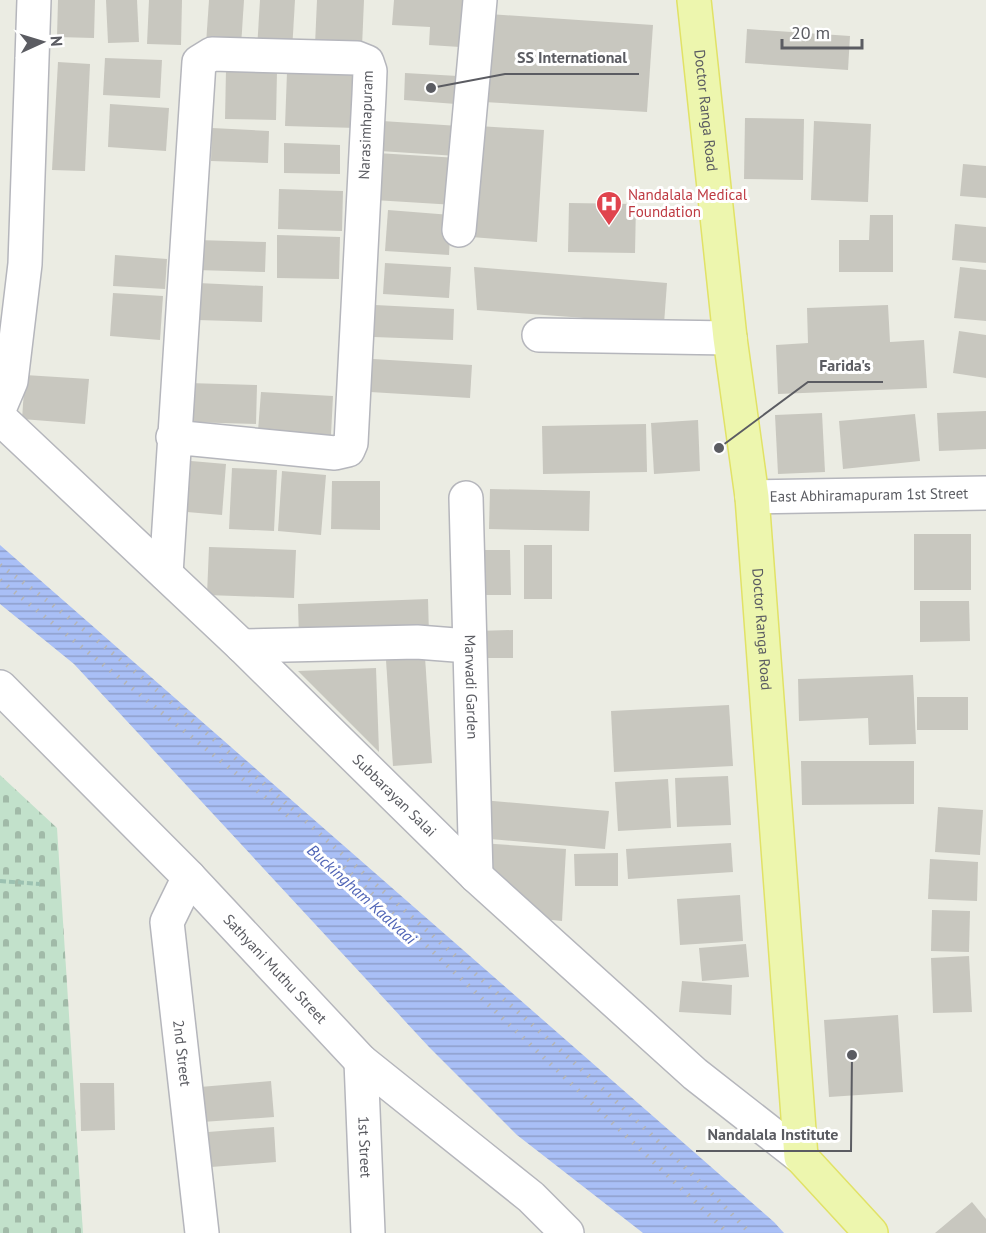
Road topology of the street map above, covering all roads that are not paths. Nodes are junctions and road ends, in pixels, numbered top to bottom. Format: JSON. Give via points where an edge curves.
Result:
{"nodes":[{"id":1,"x":34,"y":0,"type":"edge"},
{"id":2,"x":480,"y":0,"type":"edge"},
{"id":3,"x":694,"y":0,"type":"edge"},
{"id":4,"x":459,"y":230,"type":"dead end"},
{"id":5,"x":12,"y":258,"type":"edge"},
{"id":6,"x":539,"y":334,"type":"dead end"},
{"id":7,"x":730,"y":339,"type":"junction"},
{"id":8,"x":0,"y":407,"type":"edge"},
{"id":9,"x":0,"y":418,"type":"edge"},
{"id":10,"x":173,"y":437,"type":"junction"},
{"id":11,"x":986,"y":493,"type":"edge"},
{"id":12,"x":752,"y":497,"type":"junction"},
{"id":13,"x":466,"y":498,"type":"dead end"},
{"id":14,"x":166,"y":573,"type":"junction"},
{"id":15,"x":242,"y":646,"type":"junction"},
{"id":16,"x":468,"y":646,"type":"junction"},
{"id":17,"x":0,"y":687,"type":"edge"},
{"id":18,"x":476,"y":876,"type":"junction"},
{"id":19,"x":189,"y":877,"type":"junction"},
{"id":20,"x":361,"y":1061,"type":"junction"},
{"id":21,"x":801,"y":1157,"type":"junction"},
{"id":22,"x":202,"y":1233,"type":"edge"},
{"id":23,"x":368,"y":1233,"type":"edge"},
{"id":24,"x":567,"y":1233,"type":"edge"},
{"id":25,"x":871,"y":1233,"type":"edge"}],
"edges":[{"from":1,"to":5,"type":"street"},
{"from":2,"to":4,"type":"street"},
{"from":3,"to":7,"type":"main road","name":"Doctor Ranga Road"},
{"from":5,"to":8,"type":"street","via":[[11,381]]},
{"from":6,"to":7,"type":"street"},
{"from":7,"to":12,"type":"main road","name":"Doctor Ranga Road"},
{"from":9,"to":14,"type":"street","name":"Subbarayan Salai"},
{"from":10,"to":10,"type":"street","name":"Narasimhapuram","via":[[199,62],[212,54],[357,57],[367,62],[369,95],[348,450],[335,453]]},
{"from":10,"to":14,"type":"street","name":"Narasimhapuram"},
{"from":11,"to":12,"type":"street","name":"East Abhiramapuram 1st Street"},
{"from":12,"to":21,"type":"main road","name":"Doctor Ranga Road"},
{"from":13,"to":16,"type":"street","name":"Marwadi Garden"},
{"from":14,"to":15,"type":"street","name":"Subbarayan Salai"},
{"from":15,"to":16,"type":"street","via":[[417,642]]},
{"from":15,"to":18,"type":"street","name":"Subbarayan Salai"},
{"from":16,"to":18,"type":"street","name":"Marwadi Garden"},
{"from":17,"to":19,"type":"street","name":"Sathyani Muthu Street"},
{"from":18,"to":21,"type":"street","name":"Subbarayan Salai","via":[[695,1074]]},
{"from":19,"to":20,"type":"street","name":"Sathyani Muthu Street"},
{"from":19,"to":22,"type":"street","name":"2nd Street","via":[[166,922]]},
{"from":20,"to":23,"type":"street","name":"1st Street"},
{"from":20,"to":24,"type":"street","name":"Sathyani Muthu Street","via":[[531,1197]]},
{"from":21,"to":25,"type":"main road"}]}
